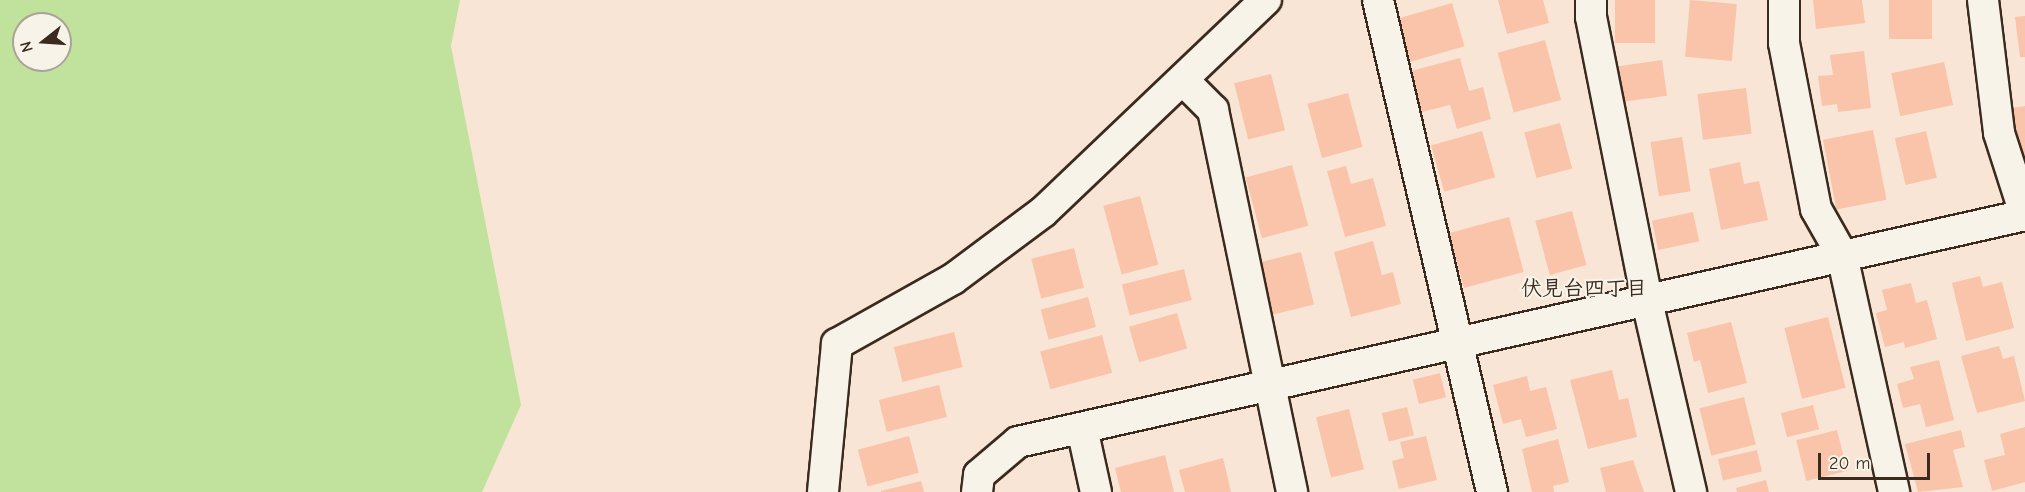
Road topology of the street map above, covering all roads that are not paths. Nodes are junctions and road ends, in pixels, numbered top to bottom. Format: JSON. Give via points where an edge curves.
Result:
{"nodes":[{"id":1,"x":1266,"y":0,"type":"edge"},
{"id":2,"x":1378,"y":0,"type":"edge"},
{"id":3,"x":1591,"y":0,"type":"edge"},
{"id":4,"x":1784,"y":0,"type":"edge"},
{"id":5,"x":1983,"y":0,"type":"edge"},
{"id":6,"x":1184,"y":81,"type":"junction"},
{"id":7,"x":2025,"y":215,"type":"edge"},
{"id":8,"x":1842,"y":255,"type":"junction"},
{"id":9,"x":1647,"y":301,"type":"junction"},
{"id":10,"x":1459,"y":344,"type":"junction"},
{"id":11,"x":1268,"y":383,"type":"junction"},
{"id":12,"x":1082,"y":428,"type":"junction"},
{"id":13,"x":823,"y":492,"type":"edge"},
{"id":14,"x":977,"y":492,"type":"edge"},
{"id":15,"x":1096,"y":492,"type":"edge"},
{"id":16,"x":1292,"y":492,"type":"edge"},
{"id":17,"x":1492,"y":492,"type":"edge"},
{"id":18,"x":1691,"y":492,"type":"edge"},
{"id":19,"x":1894,"y":492,"type":"edge"}],
"edges":[{"from":1,"to":6,"type":"street"},
{"from":2,"to":10,"type":"street"},
{"from":3,"to":9,"type":"street"},
{"from":4,"to":8,"type":"street","via":[[1784,43],[1816,209]]},
{"from":5,"to":7,"type":"street","via":[[1999,133]]},
{"from":6,"to":11,"type":"street","via":[[1213,110]]},
{"from":6,"to":13,"type":"street","via":[[1043,213],[953,279],[837,344]]},
{"from":7,"to":8,"type":"street"},
{"from":8,"to":9,"type":"street"},
{"from":8,"to":19,"type":"street"},
{"from":9,"to":10,"type":"street"},
{"from":9,"to":18,"type":"street"},
{"from":10,"to":11,"type":"street"},
{"from":10,"to":17,"type":"street"},
{"from":11,"to":12,"type":"street"},
{"from":11,"to":16,"type":"street"},
{"from":12,"to":14,"type":"street","via":[[1018,442],[979,475]]},
{"from":12,"to":15,"type":"street"}]}
